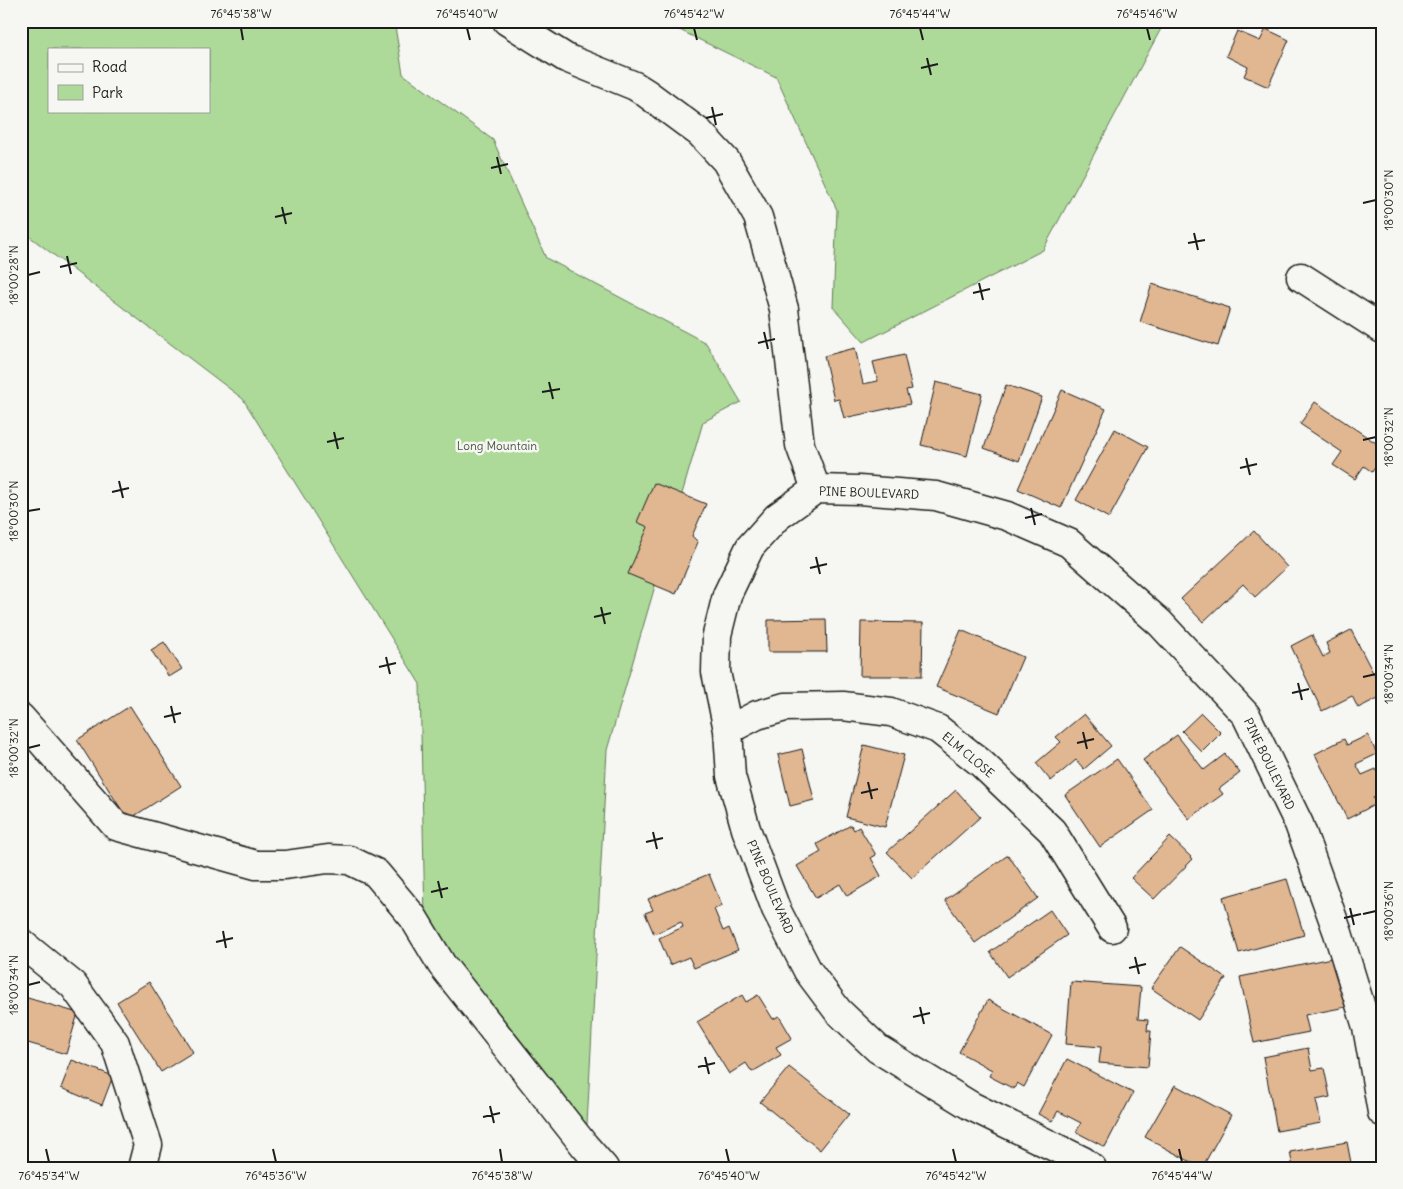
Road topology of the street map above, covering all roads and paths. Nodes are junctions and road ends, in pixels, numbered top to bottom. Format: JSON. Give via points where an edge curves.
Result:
{"nodes":[{"id":1,"x":507,"y":21,"type":"edge"},
{"id":2,"x":1301,"y":277,"type":"dead end"},
{"id":3,"x":1382,"y":329,"type":"edge"},
{"id":4,"x":816,"y":489,"type":"junction"},
{"id":5,"x":21,"y":718,"type":"edge"},
{"id":6,"x":728,"y":730,"type":"junction"},
{"id":7,"x":1112,"y":928,"type":"dead end"},
{"id":8,"x":21,"y":943,"type":"edge"},
{"id":9,"x":1374,"y":1030,"type":"edge"},
{"id":10,"x":1382,"y":1112,"type":"edge"},
{"id":11,"x":142,"y":1168,"type":"edge"},
{"id":12,"x":604,"y":1168,"type":"edge"},
{"id":13,"x":1092,"y":1168,"type":"edge"}],
"edges":[{"from":1,"to":4,"type":"street","via":[[566,58],[646,93],[700,133],[726,161],[758,217],[784,309],[800,445]]},
{"from":2,"to":3,"type":"street"},
{"from":4,"to":6,"type":"street","name":"PINE BOULEVARD","via":[[777,517],[750,547],[727,595],[718,635],[716,672]]},
{"from":4,"to":9,"type":"street","name":"PINE BOULEVARD","via":[[936,496],[1007,516],[1069,543],[1160,623],[1246,715],[1299,824]]},
{"from":5,"to":12,"type":"street","via":[[116,826],[256,865],[348,860],[376,873],[413,917],[442,965]]},
{"from":6,"to":7,"type":"street","name":"ELM CLOSE","via":[[757,715],[785,707],[843,706],[891,712],[938,730],[981,763],[1052,831]]},
{"from":6,"to":13,"type":"street","name":"PINE BOULEVARD","via":[[733,785],[776,909],[808,971],[838,1011],[886,1054],[971,1106]]},
{"from":8,"to":11,"type":"street","via":[[73,985],[115,1043],[148,1145]]},
{"from":9,"to":10,"type":"street","name":"PINE BOULEVARD"}]}
